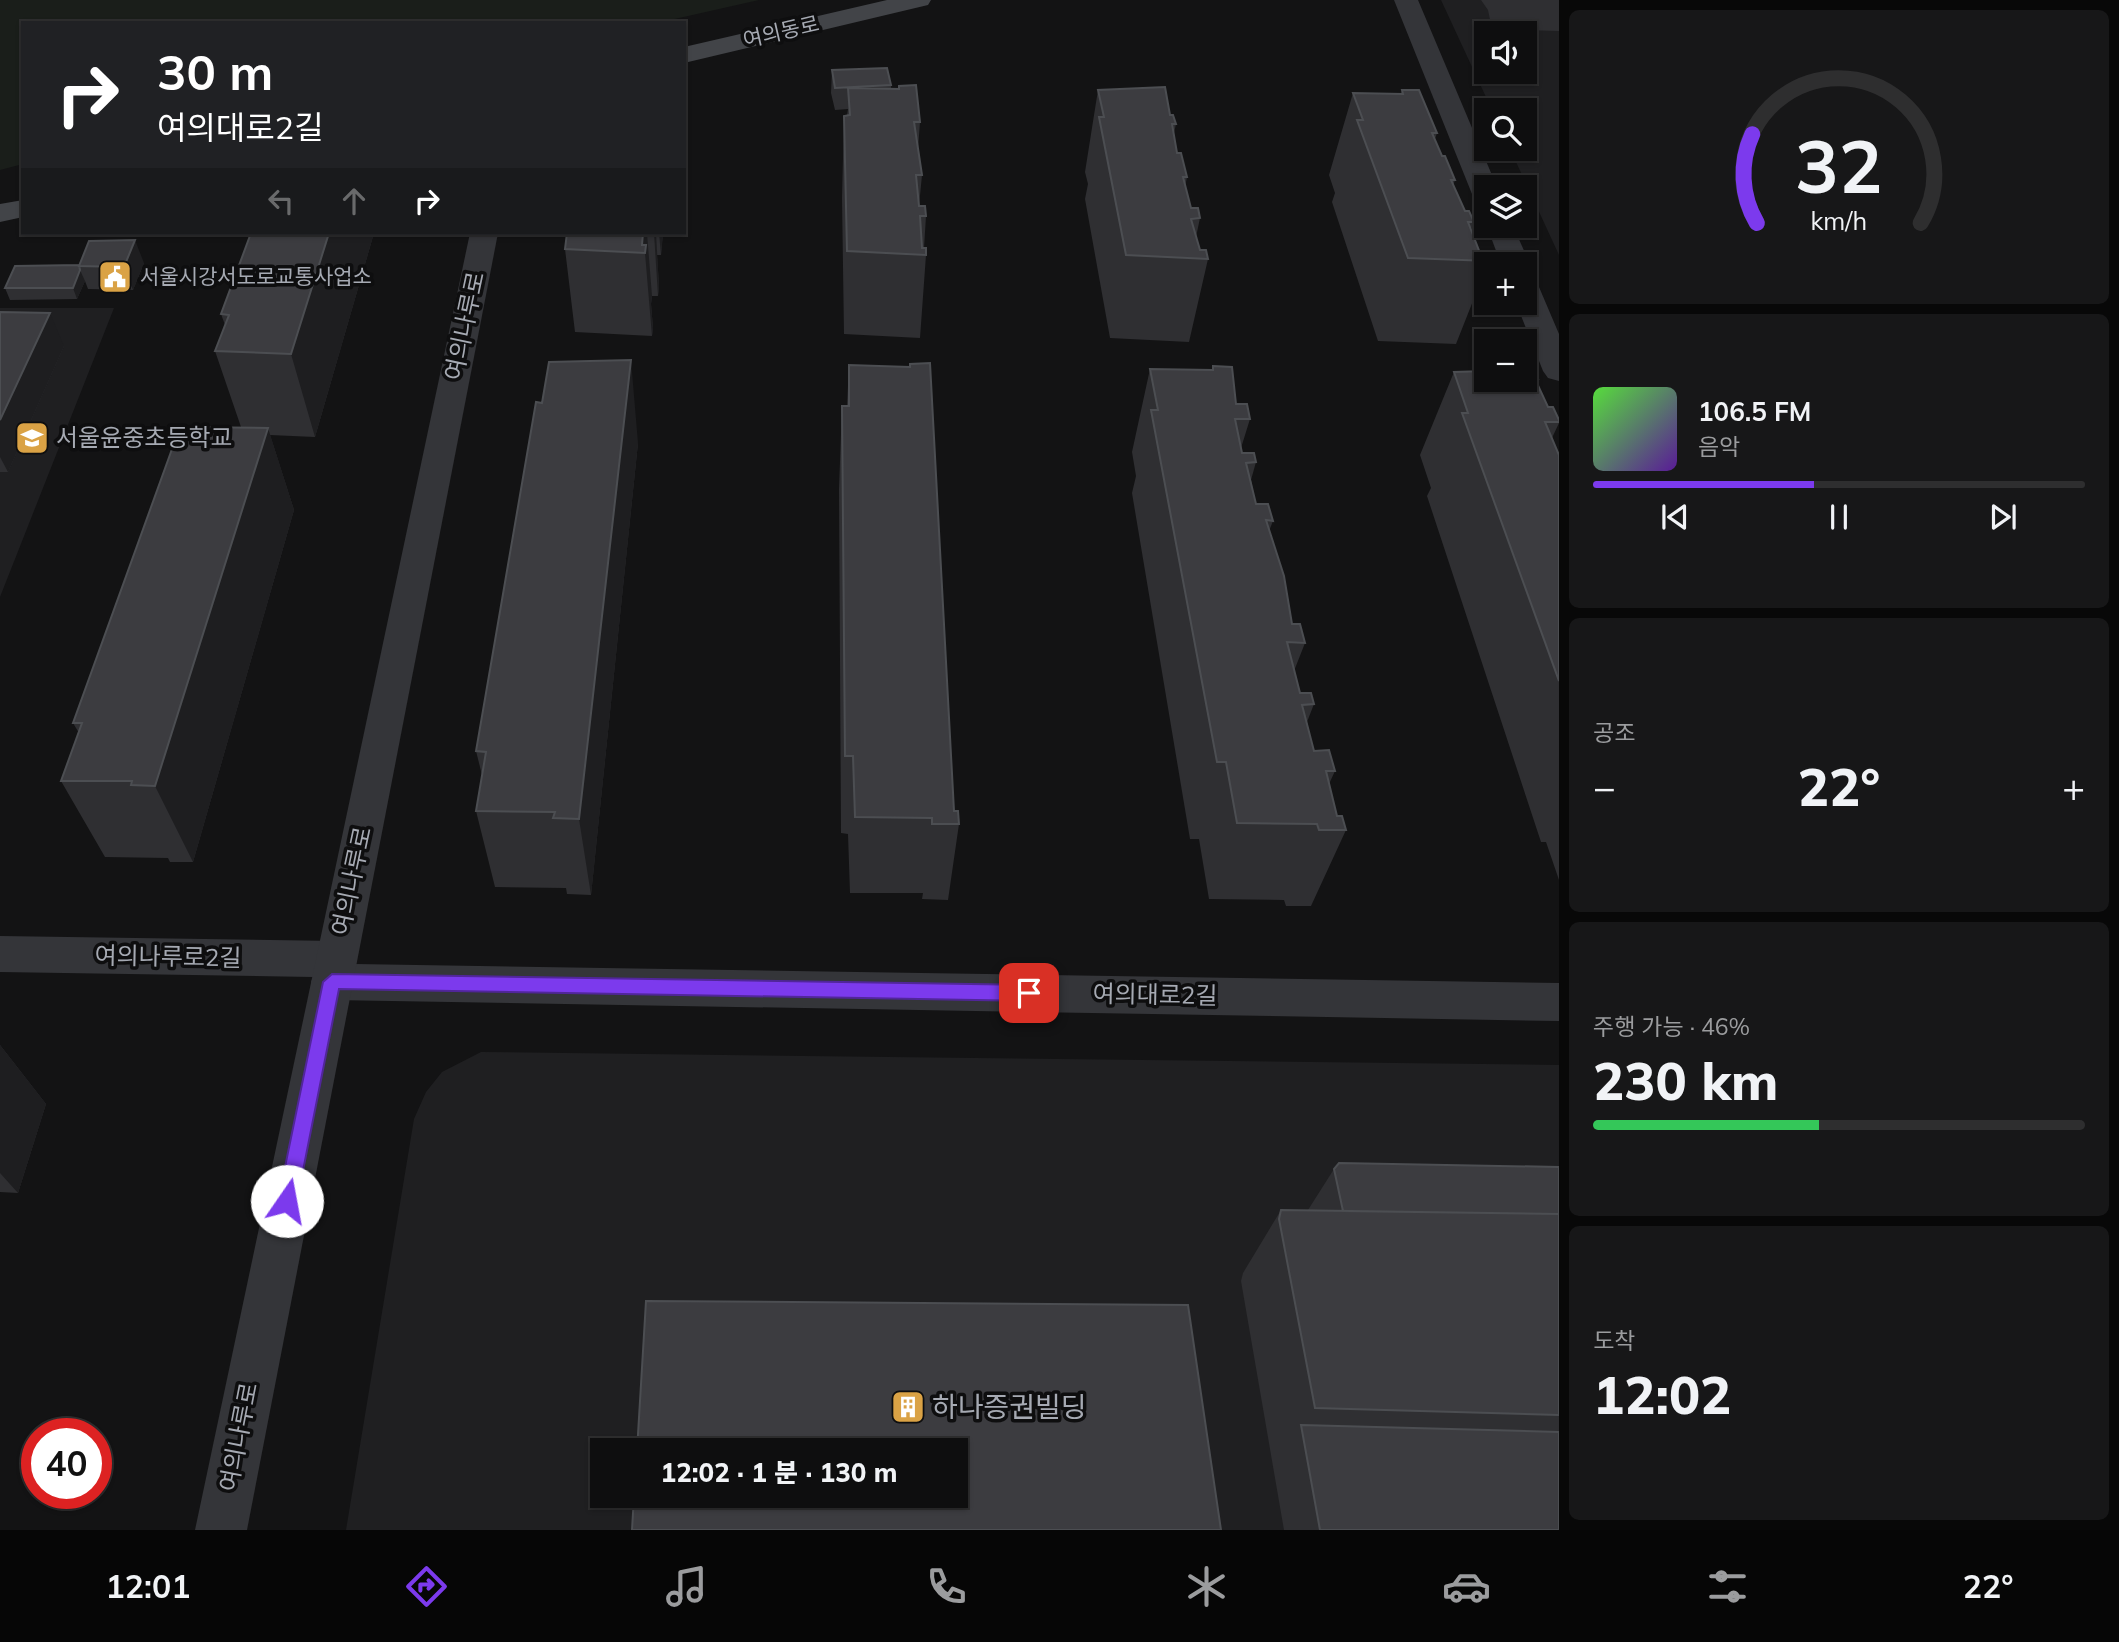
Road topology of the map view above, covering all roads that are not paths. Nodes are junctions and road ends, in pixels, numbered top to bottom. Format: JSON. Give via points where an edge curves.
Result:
{"nodes":[{"id":1,"x":1406,"y":0,"type":"edge"},
{"id":2,"x":914,"y":1,"type":"edge"},
{"id":3,"x":686,"y":55,"type":"edge"},
{"id":4,"x":1478,"y":175,"type":"edge"},
{"id":5,"x":21,"y":208,"type":"edge"},
{"id":6,"x":0,"y":213,"type":"edge"},
{"id":7,"x":484,"y":235,"type":"edge"},
{"id":8,"x":1537,"y":310,"type":"edge"},
{"id":9,"x":1552,"y":337,"type":"edge"},
{"id":10,"x":1559,"y":371,"type":"edge"},
{"id":11,"x":0,"y":954,"type":"edge"},
{"id":12,"x":334,"y":970,"type":"junction"},
{"id":13,"x":1559,"y":1002,"type":"edge"},
{"id":14,"x":220,"y":1530,"type":"edge"}],
"edges":[{"from":1,"to":4,"type":"street"},
{"from":2,"to":3,"type":"main road","name":"여의동로"},
{"from":5,"to":6,"type":"main road"},
{"from":7,"to":12,"type":"street","name":"여의나루로"},
{"from":8,"to":9,"type":"street"},
{"from":9,"to":10,"type":"street"},
{"from":11,"to":12,"type":"street","name":"여의나루로2길"},
{"from":12,"to":13,"type":"street","name":"여의대로2길"},
{"from":12,"to":14,"type":"street","name":"여의나루로"}]}
